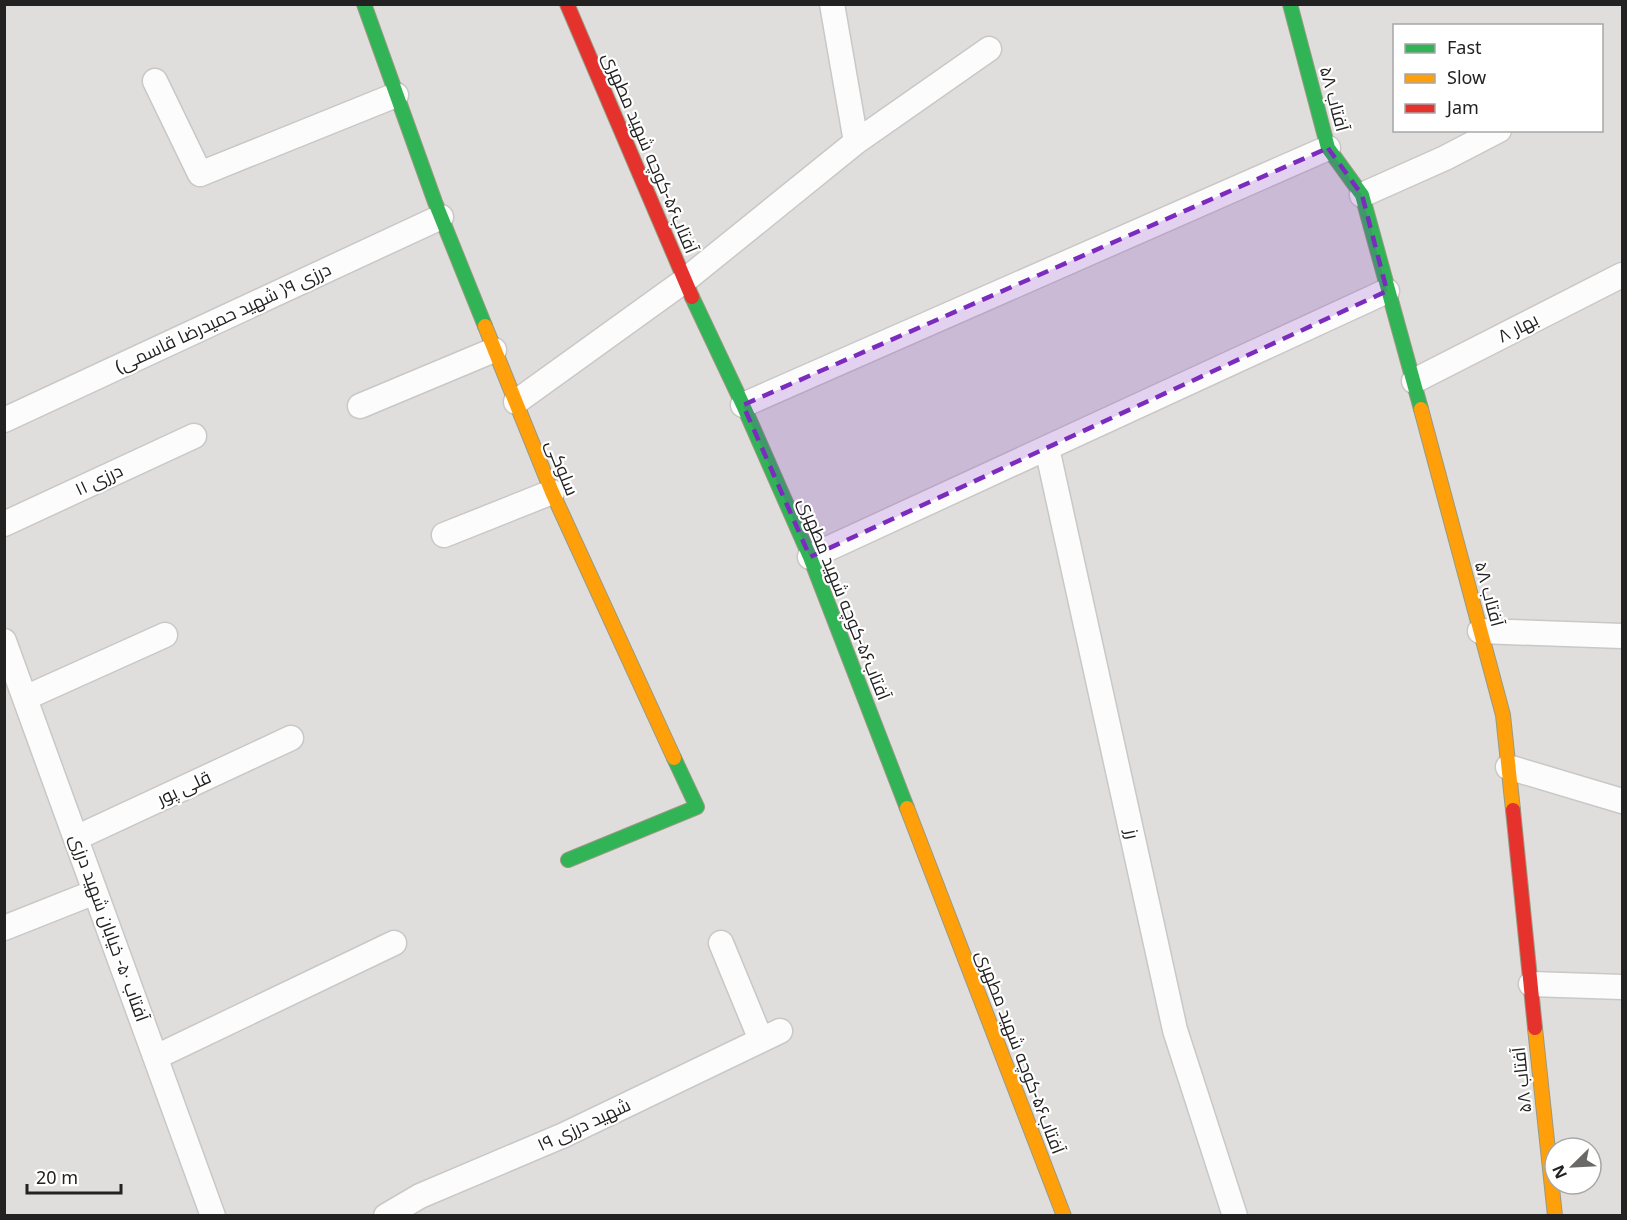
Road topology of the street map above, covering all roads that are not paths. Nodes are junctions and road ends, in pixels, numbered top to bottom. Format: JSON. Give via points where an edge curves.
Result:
{"nodes":[{"id":1,"x":364,"y":4,"type":"edge"},
{"id":2,"x":567,"y":4,"type":"edge"},
{"id":3,"x":832,"y":4,"type":"edge"},
{"id":4,"x":1290,"y":4,"type":"edge"},
{"id":5,"x":989,"y":49,"type":"dead end"},
{"id":6,"x":155,"y":81,"type":"dead end"},
{"id":7,"x":396,"y":95,"type":"junction"},
{"id":8,"x":1495,"y":132,"type":"edge"},
{"id":9,"x":856,"y":142,"type":"junction"},
{"id":10,"x":1328,"y":148,"type":"junction"},
{"id":11,"x":1362,"y":195,"type":"junction"},
{"id":12,"x":441,"y":217,"type":"junction"},
{"id":13,"x":1623,"y":275,"type":"edge"},
{"id":14,"x":684,"y":280,"type":"junction"},
{"id":15,"x":1387,"y":291,"type":"junction"},
{"id":16,"x":494,"y":350,"type":"junction"},
{"id":17,"x":1414,"y":381,"type":"junction"},
{"id":18,"x":516,"y":402,"type":"junction"},
{"id":19,"x":743,"y":405,"type":"junction"},
{"id":20,"x":360,"y":406,"type":"dead end"},
{"id":21,"x":4,"y":420,"type":"edge"},
{"id":22,"x":194,"y":436,"type":"dead end"},
{"id":23,"x":1047,"y":448,"type":"junction"},
{"id":24,"x":552,"y":492,"type":"junction"},
{"id":25,"x":4,"y":524,"type":"edge"},
{"id":26,"x":444,"y":535,"type":"dead end"},
{"id":27,"x":810,"y":557,"type":"junction"},
{"id":28,"x":1480,"y":631,"type":"junction"},
{"id":29,"x":165,"y":635,"type":"dead end"},
{"id":30,"x":1623,"y":636,"type":"edge"},
{"id":31,"x":4,"y":641,"type":"edge"},
{"id":32,"x":25,"y":698,"type":"junction"},
{"id":33,"x":291,"y":738,"type":"dead end"},
{"id":34,"x":1508,"y":767,"type":"junction"},
{"id":35,"x":1623,"y":801,"type":"edge"},
{"id":36,"x":76,"y":838,"type":"junction"},
{"id":37,"x":568,"y":860,"type":"dead end"},
{"id":38,"x":96,"y":892,"type":"junction"},
{"id":39,"x":4,"y":928,"type":"edge"},
{"id":40,"x":394,"y":943,"type":"dead end"},
{"id":41,"x":721,"y":943,"type":"dead end"},
{"id":42,"x":1530,"y":984,"type":"junction"},
{"id":43,"x":1623,"y":987,"type":"edge"},
{"id":44,"x":156,"y":1057,"type":"junction"},
{"id":45,"x":213,"y":1215,"type":"edge"},
{"id":46,"x":386,"y":1215,"type":"edge"},
{"id":47,"x":1064,"y":1215,"type":"edge"},
{"id":48,"x":1235,"y":1215,"type":"edge"},
{"id":49,"x":1555,"y":1215,"type":"edge"}],
"edges":[{"from":1,"to":7,"type":"street","name":"سلوکی"},
{"from":2,"to":14,"type":"street","name":"آفتاب۵۶-كوچه شهيد مطهری"},
{"from":3,"to":9,"type":"street"},
{"from":4,"to":10,"type":"street","name":"آفتاب ۵۸"},
{"from":5,"to":9,"type":"street"},
{"from":6,"to":7,"type":"street","via":[[200,174]]},
{"from":7,"to":12,"type":"street","name":"سلوکی"},
{"from":8,"to":11,"type":"street"},
{"from":9,"to":14,"type":"street"},
{"from":10,"to":11,"type":"street","name":"آفتاب ۵۸"},
{"from":10,"to":19,"type":"street"},
{"from":11,"to":15,"type":"street","name":"آفتاب ۵۸"},
{"from":12,"to":16,"type":"street","name":"سلوکی"},
{"from":12,"to":21,"type":"street","name":"درزی ۹( شهید حمیدرضا قاسمی)"},
{"from":13,"to":17,"type":"street","name":"بهار ۸"},
{"from":14,"to":18,"type":"street"},
{"from":14,"to":19,"type":"street","name":"آفتاب۵۶-كوچه شهيد مطهری"},
{"from":15,"to":17,"type":"street","name":"آفتاب ۵۸"},
{"from":15,"to":23,"type":"street"},
{"from":16,"to":18,"type":"street","name":"سلوکی"},
{"from":16,"to":20,"type":"street"},
{"from":17,"to":28,"type":"street","name":"آفتاب ۵۸"},
{"from":18,"to":24,"type":"street","name":"سلوکی"},
{"from":19,"to":27,"type":"street","name":"آفتاب۵۶-كوچه شهيد مطهری"},
{"from":22,"to":25,"type":"street","name":"درزی ۱۱"},
{"from":23,"to":27,"type":"street"},
{"from":23,"to":48,"type":"street","name":"رز","via":[[1175,1030]]},
{"from":24,"to":26,"type":"street"},
{"from":24,"to":37,"type":"street","name":"سلوکی","via":[[696,807]]},
{"from":27,"to":47,"type":"street","name":"آفتاب۵۶-كوچه شهيد مطهری"},
{"from":28,"to":30,"type":"street"},
{"from":28,"to":34,"type":"street","name":"آفتاب ۵۸","via":[[1503,715]]},
{"from":29,"to":32,"type":"street"},
{"from":31,"to":32,"type":"street","name":"آفتاب ۵۰- خیابان شهید درزی"},
{"from":32,"to":36,"type":"street","name":"آفتاب ۵۰- خیابان شهید درزی"},
{"from":33,"to":36,"type":"street","name":"قلی پور"},
{"from":34,"to":35,"type":"street"},
{"from":34,"to":42,"type":"street","name":"آفتاب ۵۸"},
{"from":36,"to":38,"type":"street","name":"آفتاب ۵۰- خیابان شهید درزی"},
{"from":38,"to":39,"type":"street"},
{"from":38,"to":44,"type":"street","name":"آفتاب ۵۰- خیابان شهید درزی"},
{"from":40,"to":44,"type":"street"},
{"from":41,"to":46,"type":"street","name":"شهید درزی ۱۹","via":[[771,1036]]},
{"from":42,"to":43,"type":"street"},
{"from":42,"to":49,"type":"street","name":"آفتاب ۵۸"},
{"from":44,"to":45,"type":"street","name":"آفتاب ۵۰- خیابان شهید درزی"}]}
